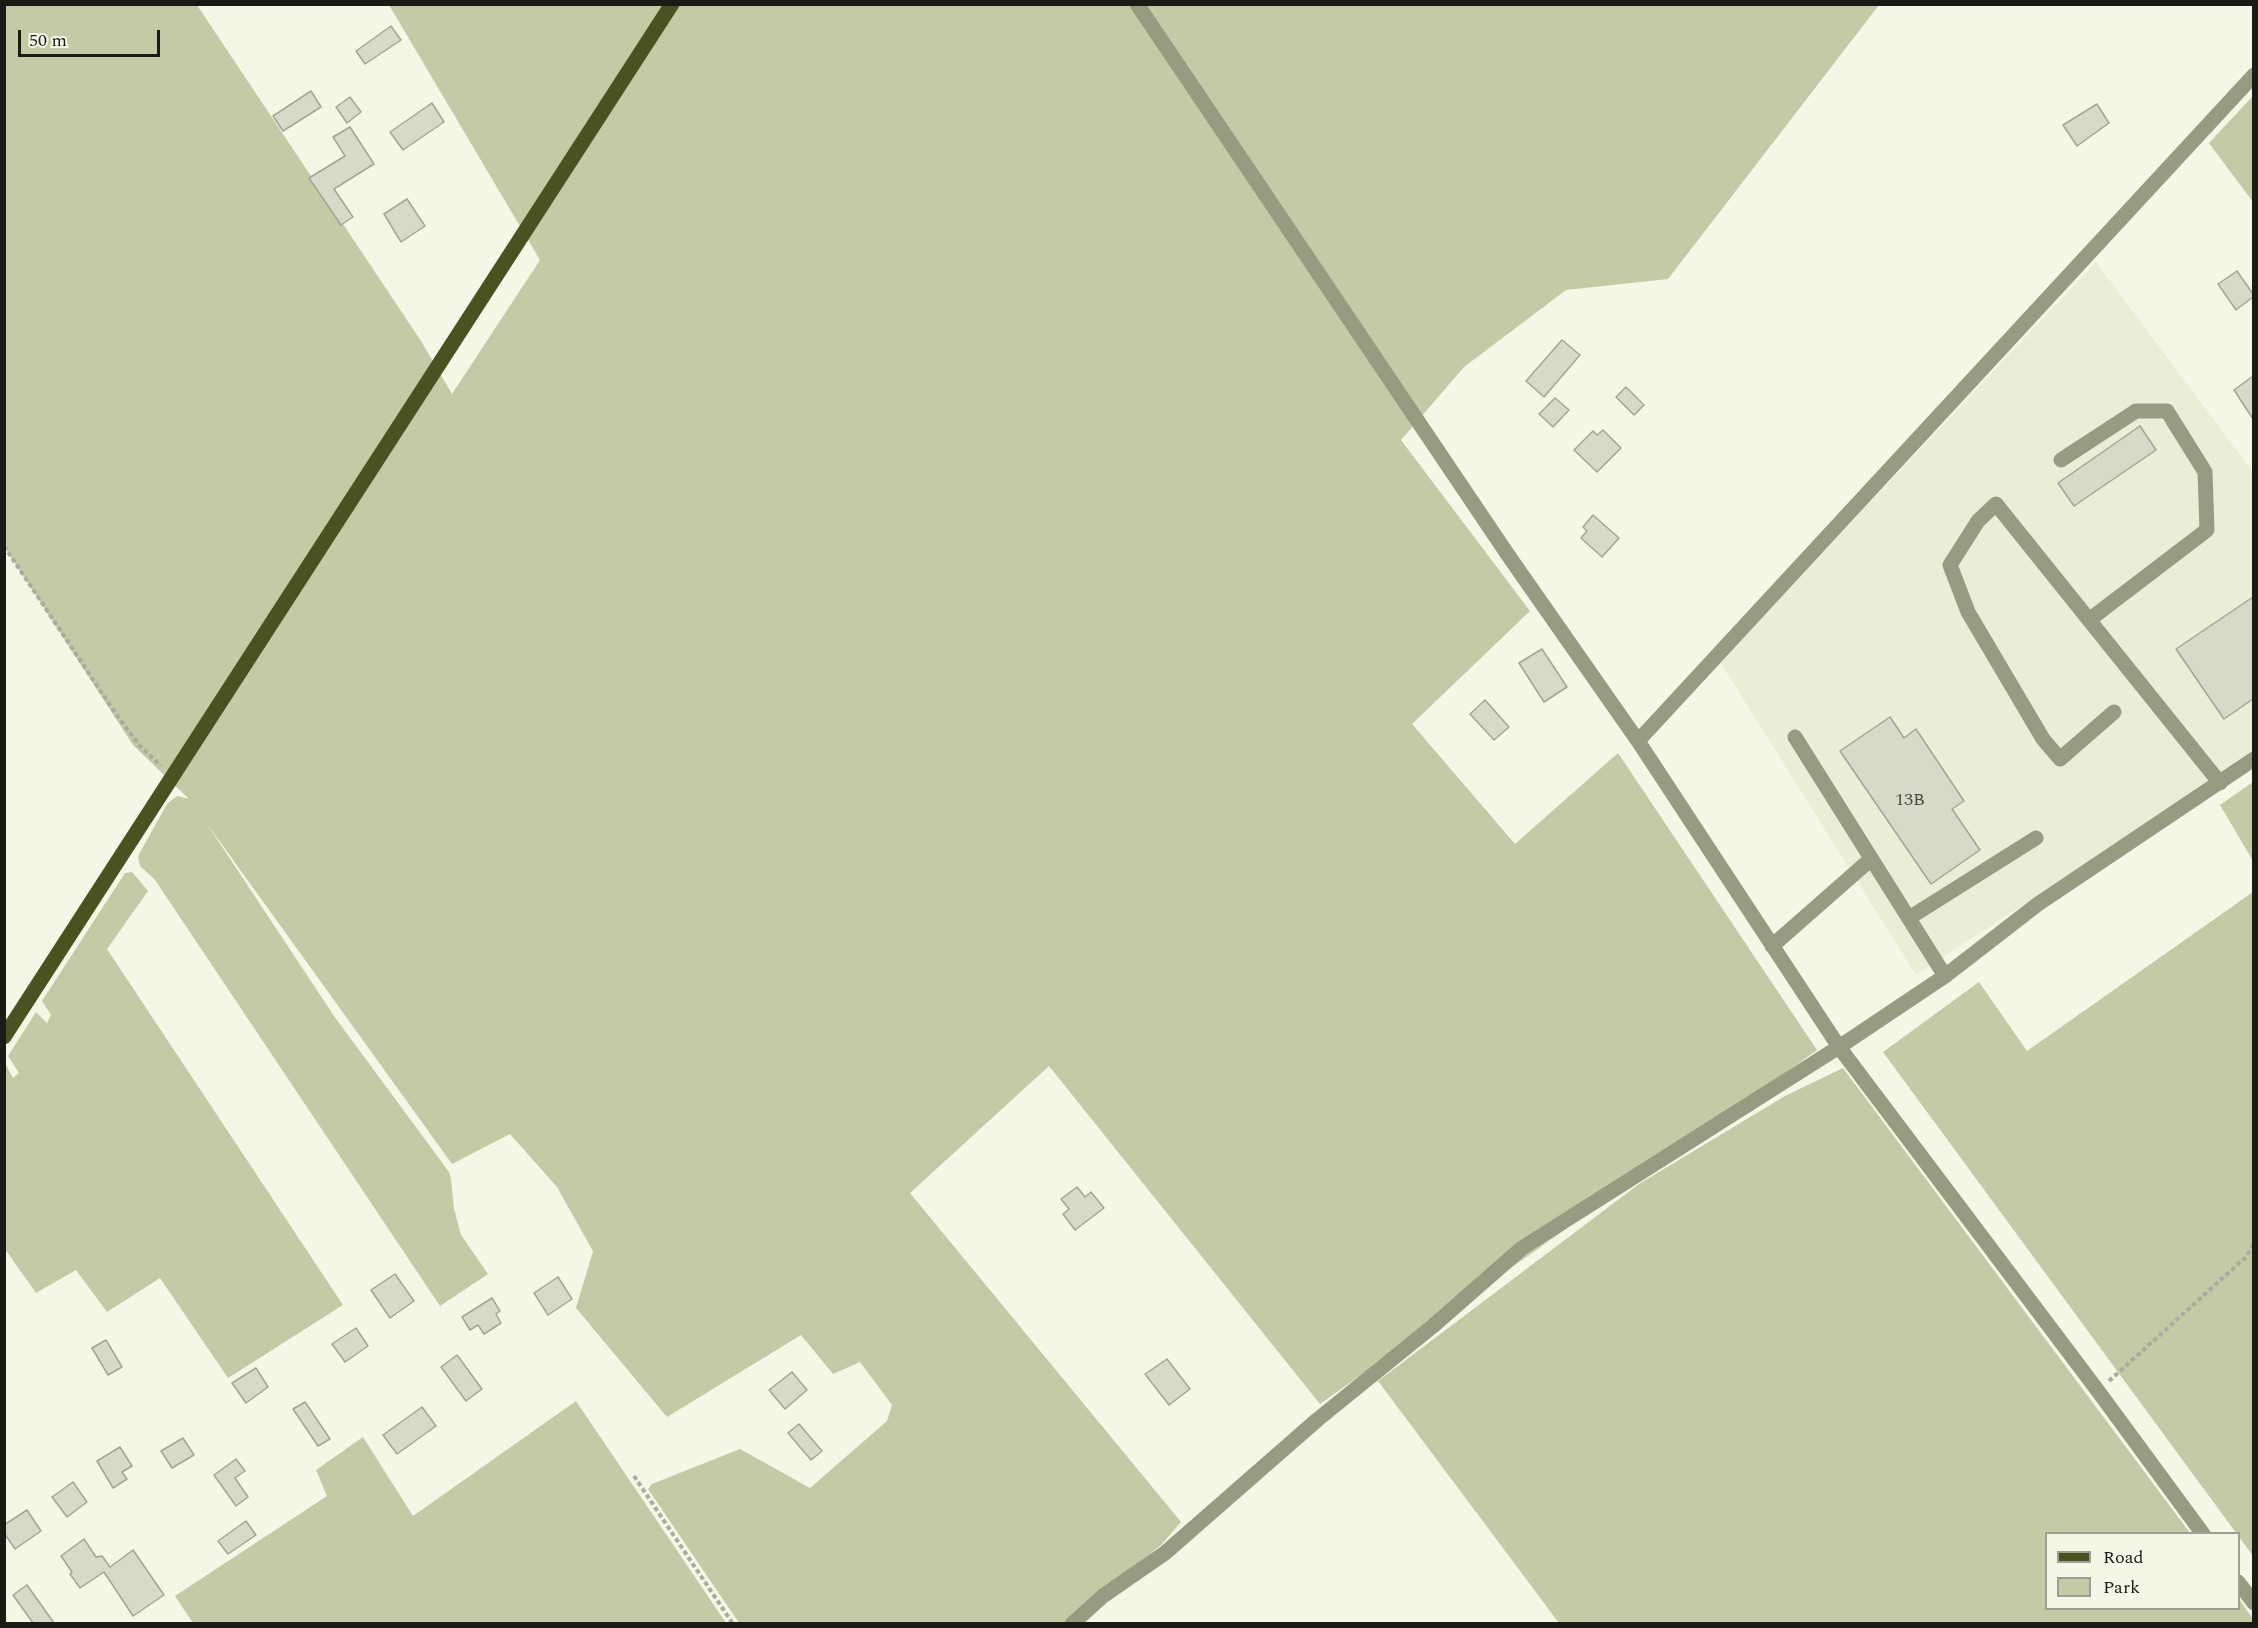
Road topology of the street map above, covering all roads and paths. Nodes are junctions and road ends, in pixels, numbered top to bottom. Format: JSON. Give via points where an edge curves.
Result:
{"nodes":[{"id":1,"x":672,"y":4,"type":"edge"},
{"id":2,"x":1137,"y":4,"type":"edge"},
{"id":3,"x":2253,"y":75,"type":"edge"},
{"id":4,"x":2061,"y":460,"type":"dead end"},
{"id":5,"x":4,"y":546,"type":"edge"},
{"id":6,"x":2090,"y":620,"type":"junction"},
{"id":7,"x":2114,"y":712,"type":"dead end"},
{"id":8,"x":1795,"y":737,"type":"dead end"},
{"id":9,"x":1638,"y":741,"type":"junction"},
{"id":10,"x":2253,"y":759,"type":"edge"},
{"id":11,"x":173,"y":776,"type":"junction"},
{"id":12,"x":2220,"y":783,"type":"junction"},
{"id":13,"x":2036,"y":837,"type":"dead end"},
{"id":14,"x":1871,"y":859,"type":"junction"},
{"id":15,"x":1909,"y":918,"type":"junction"},
{"id":16,"x":1772,"y":946,"type":"junction"},
{"id":17,"x":1945,"y":976,"type":"junction"},
{"id":18,"x":4,"y":1037,"type":"edge"},
{"id":19,"x":1839,"y":1047,"type":"junction"},
{"id":20,"x":2253,"y":1244,"type":"edge"},
{"id":21,"x":2098,"y":1391,"type":"junction"},
{"id":22,"x":634,"y":1476,"type":"dead end"},
{"id":23,"x":2202,"y":1532,"type":"edge"},
{"id":24,"x":2240,"y":1585,"type":"edge"},
{"id":25,"x":2253,"y":1603,"type":"edge"},
{"id":26,"x":733,"y":1623,"type":"edge"},
{"id":27,"x":1072,"y":1623,"type":"edge"}],
"edges":[{"from":1,"to":11,"type":"main road"},
{"from":2,"to":9,"type":"street"},
{"from":3,"to":9,"type":"street"},
{"from":4,"to":6,"type":"street","via":[[2136,411],[2167,411],[2205,472],[2207,530]]},
{"from":5,"to":11,"type":"path","via":[[134,738]]},
{"from":6,"to":7,"type":"street","via":[[1996,504],[1978,522],[1950,565],[1968,612],[2043,739],[2060,759]]},
{"from":6,"to":12,"type":"street"},
{"from":8,"to":14,"type":"street"},
{"from":9,"to":16,"type":"street"},
{"from":10,"to":12,"type":"street"},
{"from":11,"to":18,"type":"main road"},
{"from":12,"to":17,"type":"street","via":[[2038,904]]},
{"from":13,"to":15,"type":"street"},
{"from":14,"to":15,"type":"street"},
{"from":14,"to":16,"type":"street"},
{"from":15,"to":17,"type":"street"},
{"from":16,"to":19,"type":"street"},
{"from":17,"to":19,"type":"street"},
{"from":19,"to":21,"type":"street"},
{"from":19,"to":27,"type":"street","via":[[1522,1248],[1165,1554],[1102,1596]]},
{"from":20,"to":21,"type":"path","via":[[2246,1257]]},
{"from":21,"to":23,"type":"street"},
{"from":22,"to":26,"type":"path"},
{"from":24,"to":25,"type":"street"}]}
